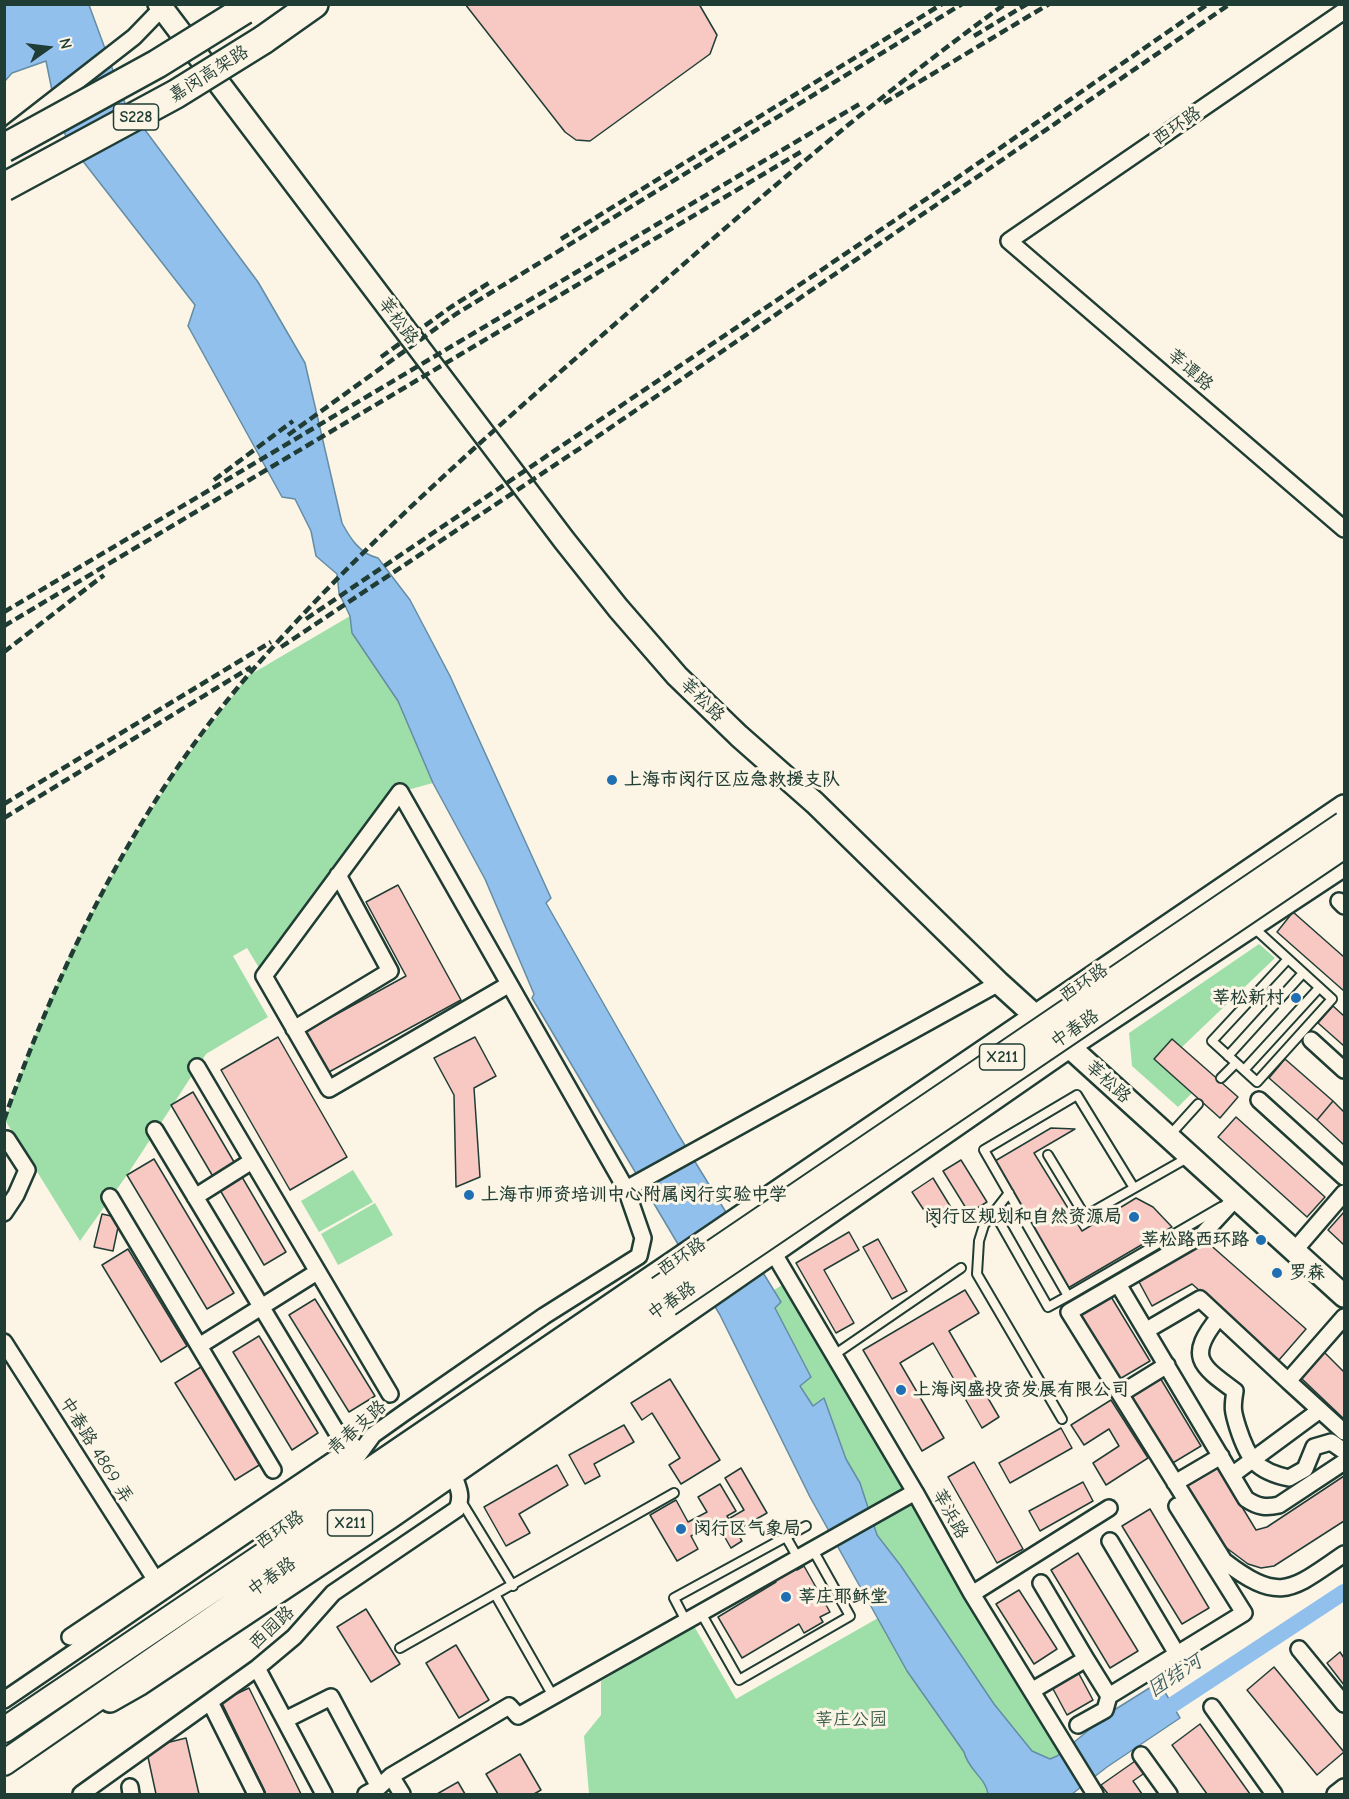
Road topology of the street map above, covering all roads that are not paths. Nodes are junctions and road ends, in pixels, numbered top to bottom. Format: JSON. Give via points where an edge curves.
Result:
{"nodes":[{"id":1,"x":252,"y":4,"type":"edge"},
{"id":2,"x":314,"y":4,"type":"edge"},
{"id":3,"x":162,"y":5,"type":"edge"},
{"id":4,"x":1344,"y":11,"type":"edge"},
{"id":5,"x":4,"y":138,"type":"edge"},
{"id":6,"x":4,"y":148,"type":"edge"},
{"id":7,"x":4,"y":187,"type":"edge"},
{"id":8,"x":1009,"y":241,"type":"joint"},
{"id":9,"x":1344,"y":529,"type":"edge"},
{"id":10,"x":1344,"y":806,"type":"edge"},
{"id":11,"x":1344,"y":824,"type":"edge"},
{"id":12,"x":1344,"y":846,"type":"edge"},
{"id":13,"x":1344,"y":865,"type":"edge"},
{"id":14,"x":339,"y":876,"type":"junction"},
{"id":15,"x":1251,"y":925,"type":"junction"},
{"id":16,"x":1288,"y":959,"type":"junction"},
{"id":17,"x":1303,"y":973,"type":"junction"},
{"id":18,"x":999,"y":982,"type":"junction"},
{"id":19,"x":508,"y":985,"type":"junction"},
{"id":20,"x":1319,"y":988,"type":"junction"},
{"id":21,"x":1035,"y":1016,"type":"junction"},
{"id":22,"x":294,"y":1029,"type":"junction"},
{"id":23,"x":1311,"y":1040,"type":"dead end"},
{"id":24,"x":1070,"y":1046,"type":"junction"},
{"id":25,"x":1228,"y":1056,"type":"junction"},
{"id":26,"x":1236,"y":1063,"type":"junction"},
{"id":27,"x":197,"y":1067,"type":"dead end"},
{"id":28,"x":1244,"y":1070,"type":"junction"},
{"id":29,"x":1344,"y":1070,"type":"edge"},
{"id":30,"x":1221,"y":1078,"type":"dead end"},
{"id":31,"x":1259,"y":1100,"type":"dead end"},
{"id":32,"x":1198,"y":1104,"type":"dead end"},
{"id":33,"x":155,"y":1130,"type":"dead end"},
{"id":34,"x":1168,"y":1136,"type":"junction"},
{"id":35,"x":7,"y":1139,"type":"dead end"},
{"id":36,"x":1048,"y":1155,"type":"dead end"},
{"id":37,"x":1190,"y":1156,"type":"junction"},
{"id":38,"x":252,"y":1161,"type":"junction"},
{"id":39,"x":1344,"y":1177,"type":"edge"},
{"id":40,"x":632,"y":1186,"type":"junction"},
{"id":41,"x":1134,"y":1188,"type":"junction"},
{"id":42,"x":1344,"y":1193,"type":"edge"},
{"id":43,"x":1009,"y":1194,"type":"junction"},
{"id":44,"x":110,"y":1197,"type":"dead end"},
{"id":45,"x":195,"y":1197,"type":"junction"},
{"id":46,"x":1236,"y":1198,"type":"junction"},
{"id":47,"x":994,"y":1212,"type":"junction"},
{"id":48,"x":4,"y":1213,"type":"edge"},
{"id":49,"x":1294,"y":1251,"type":"junction"},
{"id":50,"x":769,"y":1254,"type":"junction"},
{"id":51,"x":961,"y":1268,"type":"dead end"},
{"id":52,"x":317,"y":1272,"type":"junction"},
{"id":53,"x":1118,"y":1284,"type":"junction"},
{"id":54,"x":1068,"y":1296,"type":"junction"},
{"id":55,"x":1344,"y":1296,"type":"edge"},
{"id":56,"x":672,"y":1301,"type":"junction"},
{"id":57,"x":261,"y":1307,"type":"junction"},
{"id":58,"x":1220,"y":1317,"type":"junction"},
{"id":59,"x":1344,"y":1317,"type":"edge"},
{"id":60,"x":1146,"y":1330,"type":"junction"},
{"id":61,"x":4,"y":1341,"type":"edge"},
{"id":62,"x":199,"y":1346,"type":"junction"},
{"id":63,"x":834,"y":1355,"type":"junction"},
{"id":64,"x":1167,"y":1365,"type":"junction"},
{"id":65,"x":1288,"y":1381,"type":"junction"},
{"id":66,"x":390,"y":1394,"type":"dead end"},
{"id":67,"x":1120,"y":1394,"type":"junction"},
{"id":68,"x":1320,"y":1410,"type":"junction"},
{"id":69,"x":1062,"y":1419,"type":"dead end"},
{"id":70,"x":1344,"y":1432,"type":"edge"},
{"id":71,"x":1344,"y":1451,"type":"edge"},
{"id":72,"x":350,"y":1456,"type":"junction"},
{"id":73,"x":1221,"y":1456,"type":"junction"},
{"id":74,"x":1251,"y":1460,"type":"junction"},
{"id":75,"x":1344,"y":1462,"type":"edge"},
{"id":76,"x":273,"y":1470,"type":"dead end"},
{"id":77,"x":453,"y":1474,"type":"junction"},
{"id":78,"x":1232,"y":1475,"type":"junction"},
{"id":79,"x":1175,"y":1483,"type":"junction"},
{"id":80,"x":915,"y":1492,"type":"junction"},
{"id":81,"x":674,"y":1493,"type":"dead end"},
{"id":82,"x":460,"y":1501,"type":"junction"},
{"id":83,"x":1177,"y":1506,"type":"dead end"},
{"id":84,"x":1109,"y":1508,"type":"dead end"},
{"id":85,"x":806,"y":1526,"type":"dead end"},
{"id":86,"x":786,"y":1537,"type":"junction"},
{"id":87,"x":1110,"y":1541,"type":"dead end"},
{"id":88,"x":813,"y":1550,"type":"junction"},
{"id":89,"x":1344,"y":1554,"type":"edge"},
{"id":90,"x":798,"y":1558,"type":"junction"},
{"id":91,"x":155,"y":1579,"type":"junction"},
{"id":92,"x":1041,"y":1583,"type":"dead end"},
{"id":93,"x":513,"y":1586,"type":"junction"},
{"id":94,"x":972,"y":1594,"type":"junction"},
{"id":95,"x":495,"y":1596,"type":"junction"},
{"id":96,"x":701,"y":1613,"type":"junction"},
{"id":97,"x":686,"y":1621,"type":"junction"},
{"id":98,"x":70,"y":1637,"type":"dead end"},
{"id":99,"x":400,"y":1648,"type":"dead end"},
{"id":100,"x":1299,"y":1649,"type":"dead end"},
{"id":101,"x":1177,"y":1654,"type":"junction"},
{"id":102,"x":1086,"y":1659,"type":"junction"},
{"id":103,"x":257,"y":1668,"type":"junction"},
{"id":104,"x":1033,"y":1690,"type":"junction"},
{"id":105,"x":553,"y":1696,"type":"junction"},
{"id":106,"x":1109,"y":1696,"type":"junction"},
{"id":107,"x":4,"y":1700,"type":"edge"},
{"id":108,"x":210,"y":1702,"type":"junction"},
{"id":109,"x":1344,"y":1704,"type":"edge"},
{"id":110,"x":1212,"y":1707,"type":"dead end"},
{"id":111,"x":25,"y":1716,"type":"junction"},
{"id":112,"x":285,"y":1720,"type":"junction"},
{"id":113,"x":1078,"y":1725,"type":"dead end"},
{"id":114,"x":4,"y":1730,"type":"edge"},
{"id":115,"x":33,"y":1743,"type":"junction"},
{"id":116,"x":1141,"y":1755,"type":"dead end"},
{"id":117,"x":4,"y":1763,"type":"edge"},
{"id":118,"x":391,"y":1776,"type":"junction"},
{"id":119,"x":1344,"y":1787,"type":"edge"},
{"id":120,"x":372,"y":1791,"type":"edge"},
{"id":121,"x":1093,"y":1791,"type":"edge"},
{"id":122,"x":81,"y":1794,"type":"edge"},
{"id":123,"x":256,"y":1794,"type":"edge"},
{"id":124,"x":324,"y":1794,"type":"edge"},
{"id":125,"x":402,"y":1794,"type":"edge"},
{"id":126,"x":1169,"y":1794,"type":"edge"},
{"id":127,"x":1274,"y":1794,"type":"edge"},
{"id":128,"x":1335,"y":1794,"type":"edge"}],
"edges":[{"from":1,"to":6,"type":"highway","name":"嘉闵高架路","number":"S228","bridge":true,"via":[[157,64]]},
{"from":2,"to":7,"type":"highway","name":"嘉闵高架路","number":"S228","bridge":true,"via":[[176,94]]},
{"from":3,"to":5,"type":"street","via":[[135,37]]},
{"from":3,"to":18,"type":"main road","name":"莘松路","via":[[618,608],[677,676],[815,802]]},
{"from":4,"to":8,"type":"street","name":"西环路"},
{"from":8,"to":9,"type":"street","name":"莘谭路"},
{"from":10,"to":21,"type":"main road","name":"西环路"},
{"from":11,"to":56,"type":"main road","name":"中春路","number":"X211","bridge":true},
{"from":12,"to":56,"type":"main road","name":"中春路","number":"X211","bridge":true},
{"from":13,"to":15,"type":"main road"},
{"from":14,"to":19,"type":"street","name":"青春支路","via":[[400,792]]},
{"from":14,"to":22,"type":"street","via":[[264,976]]},
{"from":14,"to":22,"type":"street","via":[[390,971]]},
{"from":15,"to":16,"type":"lane"},
{"from":15,"to":24,"type":"main road"},
{"from":16,"to":17,"type":"lane"},
{"from":16,"to":25,"type":"lane","via":[[1212,1041]]},
{"from":17,"to":20,"type":"lane"},
{"from":17,"to":25,"type":"lane"},
{"from":18,"to":21,"type":"main road","name":"莘松路"},
{"from":18,"to":40,"type":"street"},
{"from":19,"to":22,"type":"street","via":[[329,1089]]},
{"from":19,"to":40,"type":"street","name":"青春支路"},
{"from":20,"to":28,"type":"lane"},
{"from":20,"to":28,"type":"lane","via":[[1332,999],[1257,1082]]},
{"from":21,"to":24,"type":"main road","name":"莘松路"},
{"from":21,"to":111,"type":"main road","name":"西环路","via":[[112,1644]]},
{"from":23,"to":29,"type":"street"},
{"from":24,"to":34,"type":"main road","name":"莘松路"},
{"from":24,"to":50,"type":"main road"},
{"from":25,"to":26,"type":"lane"},
{"from":26,"to":28,"type":"lane"},
{"from":26,"to":30,"type":"lane"},
{"from":27,"to":38,"type":"street"},
{"from":31,"to":39,"type":"street"},
{"from":32,"to":34,"type":"lane"},
{"from":33,"to":45,"type":"street"},
{"from":34,"to":37,"type":"main road","name":"莘松路"},
{"from":35,"to":48,"type":"street","via":[[27,1170]]},
{"from":36,"to":41,"type":"lane","via":[[1085,1216]]},
{"from":37,"to":41,"type":"lane"},
{"from":37,"to":46,"type":"main road","name":"莘松路"},
{"from":38,"to":45,"type":"street"},
{"from":38,"to":52,"type":"street"},
{"from":40,"to":72,"type":"street","name":"青春支路","via":[[643,1238],[639,1256],[534,1323],[373,1435]]},
{"from":41,"to":43,"type":"lane","via":[[1077,1095],[984,1150]]},
{"from":42,"to":49,"type":"street"},
{"from":43,"to":47,"type":"lane"},
{"from":43,"to":54,"type":"lane"},
{"from":44,"to":62,"type":"street"},
{"from":45,"to":57,"type":"street"},
{"from":46,"to":49,"type":"main road","name":"莘松路"},
{"from":46,"to":53,"type":"street","via":[[1202,1235]]},
{"from":46,"to":54,"type":"lane"},
{"from":47,"to":54,"type":"lane","via":[[1048,1307]]},
{"from":47,"to":69,"type":"lane","via":[[979,1241],[977,1274]]},
{"from":49,"to":55,"type":"main road","name":"莘松路"},
{"from":50,"to":56,"type":"main road"},
{"from":50,"to":63,"type":"street","name":"莘浜路"},
{"from":51,"to":63,"type":"lane"},
{"from":52,"to":57,"type":"street"},
{"from":52,"to":66,"type":"street"},
{"from":53,"to":60,"type":"street"},
{"from":53,"to":67,"type":"street","via":[[1070,1312]]},
{"from":56,"to":77,"type":"main road"},
{"from":56,"to":111,"type":"main road","name":"中春路","number":"X211"},
{"from":56,"to":115,"type":"main road","name":"中春路","number":"X211"},
{"from":57,"to":62,"type":"street"},
{"from":57,"to":72,"type":"street"},
{"from":58,"to":60,"type":"street","via":[[1200,1299]]},
{"from":58,"to":65,"type":"street"},
{"from":58,"to":74,"type":"street","via":[[1199,1347],[1204,1366],[1235,1391],[1232,1411]]},
{"from":59,"to":65,"type":"street"},
{"from":60,"to":64,"type":"street"},
{"from":61,"to":91,"type":"street","name":"中春路 4869 弄"},
{"from":62,"to":76,"type":"street"},
{"from":63,"to":80,"type":"street","name":"莘浜路"},
{"from":64,"to":67,"type":"street"},
{"from":64,"to":73,"type":"street"},
{"from":65,"to":68,"type":"street"},
{"from":67,"to":79,"type":"street"},
{"from":68,"to":70,"type":"street"},
{"from":68,"to":74,"type":"street"},
{"from":71,"to":74,"type":"street","via":[[1331,1442],[1314,1448],[1305,1469],[1289,1478],[1274,1475]]},
{"from":72,"to":91,"type":"street"},
{"from":72,"to":107,"type":"street","name":"青春支路"},
{"from":73,"to":78,"type":"street"},
{"from":73,"to":79,"type":"street"},
{"from":74,"to":78,"type":"street"},
{"from":75,"to":78,"type":"street","via":[[1267,1508],[1246,1499]]},
{"from":77,"to":82,"type":"street"},
{"from":77,"to":115,"type":"main road","via":[[140,1684]]},
{"from":79,"to":89,"type":"street","via":[[1224,1561],[1244,1577],[1270,1588],[1295,1587]]},
{"from":80,"to":88,"type":"street"},
{"from":80,"to":94,"type":"street","name":"莘浜路"},
{"from":81,"to":93,"type":"lane"},
{"from":82,"to":93,"type":"lane"},
{"from":82,"to":103,"type":"street","name":"西园路","via":[[457,1509],[333,1593],[294,1637]]},
{"from":83,"to":101,"type":"street","via":[[1244,1613]]},
{"from":84,"to":94,"type":"street"},
{"from":85,"to":86,"type":"lane"},
{"from":86,"to":90,"type":"lane"},
{"from":86,"to":97,"type":"lane","via":[[674,1598]]},
{"from":87,"to":101,"type":"street"},
{"from":88,"to":90,"type":"street"},
{"from":88,"to":96,"type":"lane","via":[[850,1616],[739,1680]]},
{"from":90,"to":96,"type":"street"},
{"from":91,"to":98,"type":"street"},
{"from":92,"to":102,"type":"street"},
{"from":93,"to":95,"type":"lane"},
{"from":94,"to":104,"type":"street","name":"莘浜路"},
{"from":95,"to":99,"type":"lane"},
{"from":95,"to":105,"type":"lane"},
{"from":96,"to":97,"type":"street"},
{"from":97,"to":105,"type":"street"},
{"from":100,"to":109,"type":"street"},
{"from":101,"to":106,"type":"street"},
{"from":102,"to":104,"type":"street"},
{"from":102,"to":106,"type":"street"},
{"from":103,"to":108,"type":"street","name":"西园路"},
{"from":103,"to":112,"type":"street"},
{"from":104,"to":121,"type":"street","name":"莘浜路"},
{"from":105,"to":118,"type":"street","via":[[518,1716],[509,1706]]},
{"from":106,"to":113,"type":"street","via":[[1105,1710]]},
{"from":108,"to":122,"type":"street","name":"西园路"},
{"from":108,"to":123,"type":"street"},
{"from":110,"to":127,"type":"street"},
{"from":111,"to":114,"type":"main road","name":"中春路","number":"X211"},
{"from":112,"to":120,"type":"street","via":[[331,1697]]},
{"from":112,"to":124,"type":"street"},
{"from":115,"to":117,"type":"main road","name":"中春路","number":"X211"},
{"from":116,"to":126,"type":"street"},
{"from":118,"to":120,"type":"street"},
{"from":118,"to":125,"type":"street"},
{"from":119,"to":128,"type":"street"}]}
